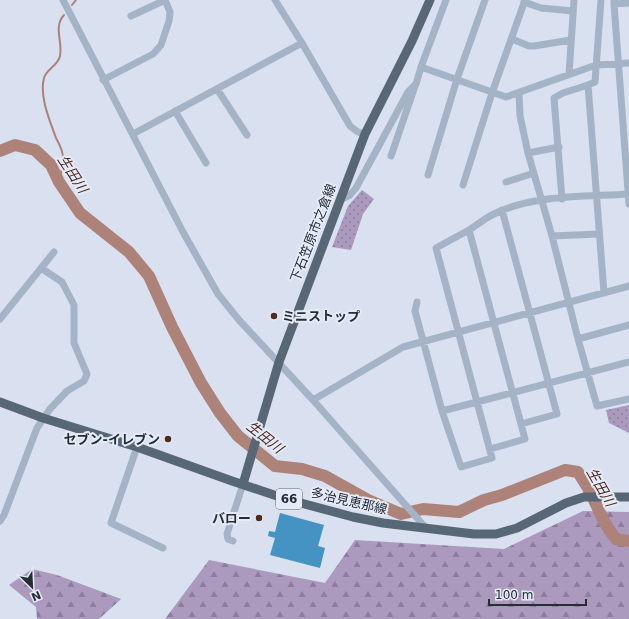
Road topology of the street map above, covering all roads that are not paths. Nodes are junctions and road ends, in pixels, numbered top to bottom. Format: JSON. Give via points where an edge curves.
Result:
{"nodes":[{"id":1,"x":63,"y":0,"type":"edge"},
{"id":2,"x":165,"y":0,"type":"edge"},
{"id":3,"x":275,"y":0,"type":"edge"},
{"id":4,"x":430,"y":0,"type":"edge"},
{"id":5,"x":446,"y":0,"type":"edge"},
{"id":6,"x":485,"y":0,"type":"edge"},
{"id":7,"x":574,"y":0,"type":"edge"},
{"id":8,"x":601,"y":0,"type":"edge"},
{"id":9,"x":525,"y":1,"type":"edge"},
{"id":10,"x":614,"y":2,"type":"edge"},
{"id":11,"x":629,"y":3,"type":"edge"},
{"id":12,"x":573,"y":11,"type":"junction"},
{"id":13,"x":131,"y":16,"type":"dead end"},
{"id":14,"x":512,"y":39,"type":"junction"},
{"id":15,"x":571,"y":40,"type":"junction"},
{"id":16,"x":302,"y":43,"type":"junction"},
{"id":17,"x":629,"y":63,"type":"edge"},
{"id":18,"x":619,"y":64,"type":"junction"},
{"id":19,"x":596,"y":65,"type":"junction"},
{"id":20,"x":421,"y":67,"type":"junction"},
{"id":21,"x":569,"y":74,"type":"junction"},
{"id":22,"x":457,"y":79,"type":"junction"},
{"id":23,"x":103,"y":80,"type":"junction"},
{"id":24,"x":416,"y":84,"type":"junction"},
{"id":25,"x":588,"y":85,"type":"junction"},
{"id":26,"x":218,"y":89,"type":"junction"},
{"id":27,"x":492,"y":93,"type":"junction"},
{"id":28,"x":519,"y":93,"type":"junction"},
{"id":29,"x":175,"y":111,"type":"junction"},
{"id":30,"x":132,"y":134,"type":"junction"},
{"id":31,"x":365,"y":134,"type":"junction"},
{"id":32,"x":247,"y":135,"type":"dead end"},
{"id":33,"x":558,"y":147,"type":"junction"},
{"id":34,"x":528,"y":153,"type":"junction"},
{"id":35,"x":391,"y":156,"type":"dead end"},
{"id":36,"x":206,"y":163,"type":"dead end"},
{"id":37,"x":534,"y":173,"type":"junction"},
{"id":38,"x":428,"y":175,"type":"dead end"},
{"id":39,"x":506,"y":182,"type":"dead end"},
{"id":40,"x":463,"y":185,"type":"dead end"},
{"id":41,"x":629,"y":194,"type":"edge"},
{"id":42,"x":597,"y":196,"type":"junction"},
{"id":43,"x":541,"y":199,"type":"junction"},
{"id":44,"x":562,"y":199,"type":"junction"},
{"id":45,"x":340,"y":200,"type":"junction"},
{"id":46,"x":629,"y":204,"type":"edge"},
{"id":47,"x":502,"y":210,"type":"junction"},
{"id":48,"x":469,"y":230,"type":"junction"},
{"id":49,"x":599,"y":234,"type":"junction"},
{"id":50,"x":552,"y":236,"type":"junction"},
{"id":51,"x":54,"y":252,"type":"dead end"},
{"id":52,"x":41,"y":268,"type":"junction"},
{"id":53,"x":629,"y":286,"type":"edge"},
{"id":54,"x":604,"y":293,"type":"junction"},
{"id":55,"x":417,"y":302,"type":"dead end"},
{"id":56,"x":569,"y":302,"type":"junction"},
{"id":57,"x":530,"y":314,"type":"junction"},
{"id":58,"x":0,"y":319,"type":"edge"},
{"id":59,"x":494,"y":323,"type":"junction"},
{"id":60,"x":629,"y":326,"type":"edge"},
{"id":61,"x":458,"y":332,"type":"junction"},
{"id":62,"x":578,"y":339,"type":"junction"},
{"id":63,"x":423,"y":342,"type":"junction"},
{"id":64,"x":279,"y":362,"type":"junction"},
{"id":65,"x":629,"y":362,"type":"edge"},
{"id":66,"x":588,"y":373,"type":"junction"},
{"id":67,"x":548,"y":383,"type":"junction"},
{"id":68,"x":513,"y":392,"type":"junction"},
{"id":69,"x":629,"y":398,"type":"edge"},
{"id":70,"x":313,"y":400,"type":"junction"},
{"id":71,"x":0,"y":402,"type":"edge"},
{"id":72,"x":477,"y":402,"type":"junction"},
{"id":73,"x":442,"y":411,"type":"junction"},
{"id":74,"x":43,"y":418,"type":"junction"},
{"id":75,"x":521,"y":424,"type":"junction"},
{"id":76,"x":137,"y":447,"type":"junction"},
{"id":77,"x":490,"y":449,"type":"junction"},
{"id":78,"x":243,"y":484,"type":"junction"},
{"id":79,"x":629,"y":497,"type":"edge"},
{"id":80,"x":0,"y":521,"type":"edge"},
{"id":81,"x":425,"y":527,"type":"junction"},
{"id":82,"x":233,"y":541,"type":"dead end"},
{"id":83,"x":163,"y":548,"type":"dead end"}],
"edges":[{"from":1,"to":23,"type":"street"},
{"from":2,"to":13,"type":"street"},
{"from":2,"to":23,"type":"street","via":[[170,12],[169,21],[153,54]]},
{"from":3,"to":16,"type":"street"},
{"from":4,"to":31,"type":"main road","name":"下石笠原市之倉線"},
{"from":5,"to":20,"type":"street"},
{"from":6,"to":22,"type":"street"},
{"from":7,"to":12,"type":"street"},
{"from":8,"to":19,"type":"street"},
{"from":9,"to":12,"type":"street","via":[[541,8]]},
{"from":9,"to":14,"type":"street"},
{"from":10,"to":11,"type":"street"},
{"from":10,"to":18,"type":"street"},
{"from":12,"to":15,"type":"street"},
{"from":14,"to":15,"type":"street","via":[[534,46]]},
{"from":14,"to":27,"type":"street"},
{"from":15,"to":21,"type":"street"},
{"from":16,"to":26,"type":"street"},
{"from":16,"to":31,"type":"street","via":[[350,126]]},
{"from":17,"to":18,"type":"street"},
{"from":18,"to":19,"type":"street"},
{"from":18,"to":41,"type":"street"},
{"from":19,"to":21,"type":"street"},
{"from":19,"to":25,"type":"street","via":[[595,82]]},
{"from":20,"to":22,"type":"street"},
{"from":20,"to":24,"type":"street"},
{"from":21,"to":28,"type":"street"},
{"from":22,"to":27,"type":"street"},
{"from":22,"to":38,"type":"street"},
{"from":23,"to":30,"type":"street"},
{"from":24,"to":35,"type":"street"},
{"from":24,"to":45,"type":"street","via":[[408,92],[356,188]]},
{"from":25,"to":33,"type":"street","via":[[554,98]]},
{"from":25,"to":42,"type":"street"},
{"from":26,"to":29,"type":"street"},
{"from":26,"to":32,"type":"street"},
{"from":27,"to":28,"type":"street","via":[[506,97]]},
{"from":27,"to":40,"type":"street"},
{"from":28,"to":34,"type":"street","via":[[520,116]]},
{"from":29,"to":30,"type":"street"},
{"from":29,"to":36,"type":"street"},
{"from":30,"to":64,"type":"street","via":[[218,294]]},
{"from":31,"to":45,"type":"main road","name":"下石笠原市之倉線"},
{"from":33,"to":34,"type":"street"},
{"from":33,"to":44,"type":"street"},
{"from":34,"to":37,"type":"street"},
{"from":37,"to":39,"type":"street"},
{"from":37,"to":43,"type":"street"},
{"from":41,"to":42,"type":"street"},
{"from":41,"to":46,"type":"street"},
{"from":42,"to":44,"type":"street"},
{"from":42,"to":49,"type":"street"},
{"from":43,"to":44,"type":"street"},
{"from":43,"to":47,"type":"street"},
{"from":43,"to":50,"type":"street"},
{"from":45,"to":64,"type":"main road","name":"下石笠原市之倉線"},
{"from":47,"to":48,"type":"street"},
{"from":47,"to":57,"type":"street"},
{"from":48,"to":59,"type":"street"},
{"from":48,"to":61,"type":"street","via":[[436,248]]},
{"from":49,"to":50,"type":"street"},
{"from":49,"to":54,"type":"street"},
{"from":50,"to":56,"type":"street"},
{"from":51,"to":52,"type":"street"},
{"from":52,"to":58,"type":"street"},
{"from":52,"to":74,"type":"street","via":[[62,282],[74,305],[74,343],[87,374],[84,381],[67,391]]},
{"from":53,"to":54,"type":"street"},
{"from":54,"to":56,"type":"street"},
{"from":55,"to":63,"type":"street","via":[[414,310]]},
{"from":56,"to":57,"type":"street"},
{"from":56,"to":62,"type":"street"},
{"from":57,"to":59,"type":"street"},
{"from":57,"to":67,"type":"street"},
{"from":59,"to":61,"type":"street"},
{"from":59,"to":68,"type":"street"},
{"from":60,"to":62,"type":"street"},
{"from":61,"to":63,"type":"street"},
{"from":61,"to":72,"type":"street"},
{"from":62,"to":66,"type":"street"},
{"from":63,"to":70,"type":"street","via":[[396,350]]},
{"from":63,"to":73,"type":"street"},
{"from":64,"to":70,"type":"street"},
{"from":64,"to":78,"type":"main road","name":"下石笠原市之倉線"},
{"from":65,"to":66,"type":"street"},
{"from":66,"to":67,"type":"street"},
{"from":66,"to":69,"type":"street","via":[[597,406]]},
{"from":67,"to":68,"type":"street"},
{"from":67,"to":75,"type":"street","via":[[557,414]]},
{"from":68,"to":72,"type":"street"},
{"from":68,"to":75,"type":"street"},
{"from":70,"to":81,"type":"street"},
{"from":71,"to":74,"type":"main road","name":"多治見恵那線","number":"66"},
{"from":72,"to":73,"type":"street"},
{"from":72,"to":77,"type":"street"},
{"from":73,"to":77,"type":"street","via":[[461,467],[492,458]]},
{"from":74,"to":76,"type":"main road","name":"多治見恵那線","number":"66"},
{"from":74,"to":80,"type":"street"},
{"from":75,"to":77,"type":"street","via":[[525,439]]},
{"from":76,"to":78,"type":"main road","name":"多治見恵那線","number":"66"},
{"from":76,"to":83,"type":"street","via":[[111,523]]},
{"from":78,"to":81,"type":"main road","name":"多治見恵那線","number":"66","via":[[352,517]]},
{"from":78,"to":82,"type":"street","via":[[227,534]]},
{"from":79,"to":81,"type":"main road","name":"多治見恵那線","number":"66","via":[[584,497],[566,503],[517,528],[496,534],[474,534]]}]}
